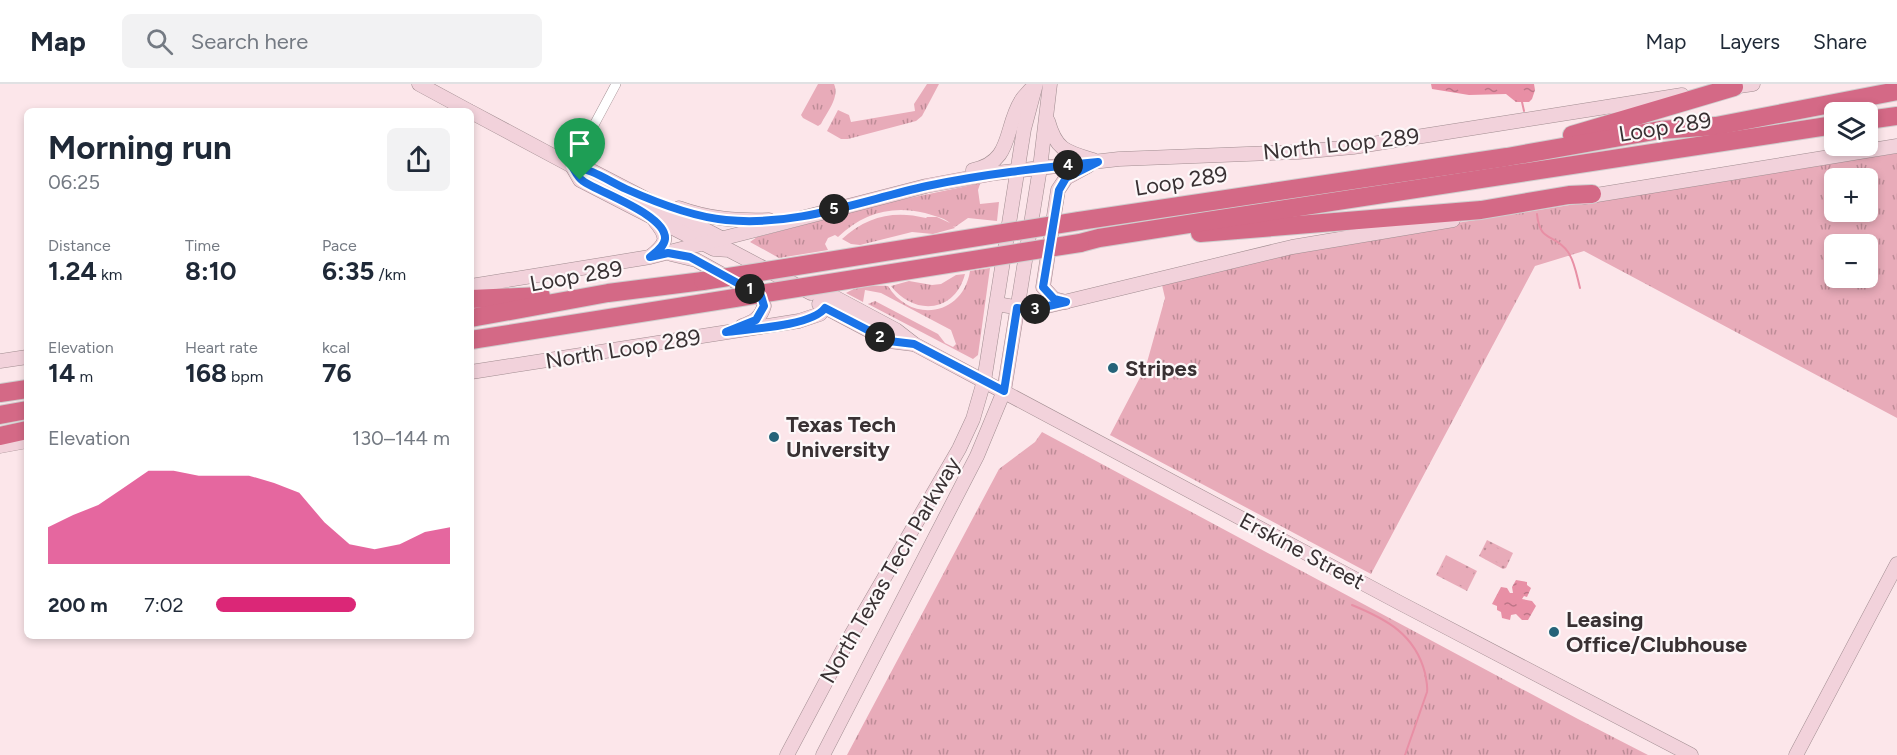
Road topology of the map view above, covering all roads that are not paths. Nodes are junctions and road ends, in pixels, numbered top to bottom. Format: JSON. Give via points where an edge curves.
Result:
{"nodes":[{"id":1,"x":418,"y":84,"type":"edge"},
{"id":2,"x":616,"y":84,"type":"edge"},
{"id":3,"x":1036,"y":84,"type":"edge"},
{"id":4,"x":1050,"y":84,"type":"edge"},
{"id":5,"x":1753,"y":84,"type":"edge"},
{"id":6,"x":1734,"y":87,"type":"junction"},
{"id":7,"x":1897,"y":91,"type":"edge"},
{"id":8,"x":464,"y":108,"type":"edge"},
{"id":9,"x":474,"y":113,"type":"edge"},
{"id":10,"x":1047,"y":114,"type":"junction"},
{"id":11,"x":1897,"y":116,"type":"edge"},
{"id":12,"x":1878,"y":119,"type":"edge"},
{"id":13,"x":1824,"y":127,"type":"edge"},
{"id":14,"x":1897,"y":146,"type":"edge"},
{"id":15,"x":1098,"y":162,"type":"junction"},
{"id":16,"x":572,"y":166,"type":"junction"},
{"id":17,"x":1040,"y":168,"type":"junction"},
{"id":18,"x":1018,"y":170,"type":"junction"},
{"id":19,"x":1360,"y":178,"type":"junction"},
{"id":20,"x":926,"y":186,"type":"junction"},
{"id":21,"x":626,"y":189,"type":"junction"},
{"id":22,"x":1592,"y":194,"type":"junction"},
{"id":23,"x":652,"y":218,"type":"junction"},
{"id":24,"x":798,"y":218,"type":"junction"},
{"id":25,"x":704,"y":243,"type":"junction"},
{"id":26,"x":1080,"y":243,"type":"junction"},
{"id":27,"x":725,"y":244,"type":"junction"},
{"id":28,"x":668,"y":253,"type":"junction"},
{"id":29,"x":650,"y":257,"type":"junction"},
{"id":30,"x":474,"y":286,"type":"edge"},
{"id":31,"x":817,"y":292,"type":"junction"},
{"id":32,"x":608,"y":293,"type":"junction"},
{"id":33,"x":474,"y":299,"type":"edge"},
{"id":34,"x":1066,"y":302,"type":"junction"},
{"id":35,"x":997,"y":304,"type":"junction"},
{"id":36,"x":825,"y":308,"type":"junction"},
{"id":37,"x":1017,"y":308,"type":"junction"},
{"id":38,"x":474,"y":317,"type":"edge"},
{"id":39,"x":726,"y":332,"type":"junction"},
{"id":40,"x":474,"y":340,"type":"edge"},
{"id":41,"x":914,"y":344,"type":"junction"},
{"id":42,"x":24,"y":357,"type":"edge"},
{"id":43,"x":0,"y":361,"type":"edge"},
{"id":44,"x":474,"y":372,"type":"edge"},
{"id":45,"x":984,"y":381,"type":"junction"},
{"id":46,"x":24,"y":389,"type":"edge"},
{"id":47,"x":1004,"y":391,"type":"junction"},
{"id":48,"x":0,"y":393,"type":"edge"},
{"id":49,"x":24,"y":411,"type":"edge"},
{"id":50,"x":0,"y":415,"type":"edge"},
{"id":51,"x":24,"y":431,"type":"edge"},
{"id":52,"x":0,"y":436,"type":"edge"},
{"id":53,"x":24,"y":442,"type":"edge"},
{"id":54,"x":0,"y":446,"type":"edge"},
{"id":55,"x":1897,"y":564,"type":"edge"},
{"id":56,"x":787,"y":755,"type":"edge"},
{"id":57,"x":823,"y":755,"type":"edge"},
{"id":58,"x":1691,"y":755,"type":"edge"},
{"id":59,"x":1796,"y":755,"type":"edge"}],
"edges":[{"from":1,"to":8,"type":"main road","name":"Erskine Street"},
{"from":2,"to":16,"type":"street"},
{"from":3,"to":18,"type":"main road","name":"North Texas Tech Parkway"},
{"from":3,"to":20,"type":"main road","via":[[1020,102],[1004,147],[994,160],[983,168],[945,176]]},
{"from":4,"to":10,"type":"main road","name":"North Texas Tech Parkway"},
{"from":5,"to":6,"type":"main road","name":"North Loop 289"},
{"from":6,"to":15,"type":"main road","name":"North Loop 289","via":[[1353,147]]},
{"from":6,"to":19,"type":"highway","via":[[1544,143],[1389,168]]},
{"from":7,"to":19,"type":"highway","name":"Loop 289","via":[[1716,126],[1660,130]]},
{"from":9,"to":16,"type":"main road","name":"Erskine Street"},
{"from":10,"to":15,"type":"main road","via":[[1056,143],[1062,149]]},
{"from":10,"to":17,"type":"main road","name":"North Texas Tech Parkway"},
{"from":11,"to":12,"type":"highway"},
{"from":13,"to":26,"type":"highway","name":"Loop 289"},
{"from":14,"to":22,"type":"main road"},
{"from":15,"to":17,"type":"main road","name":"North Loop 289"},
{"from":15,"to":34,"type":"main road","via":[[1066,178],[1059,190],[1043,287],[1054,299]]},
{"from":16,"to":21,"type":"main road","name":"Erskine Street","via":[[588,169]]},
{"from":16,"to":23,"type":"main road","name":"Erskine Street","via":[[580,180]]},
{"from":17,"to":18,"type":"main road","name":"North Loop 289"},
{"from":17,"to":37,"type":"main road","name":"North Texas Tech Parkway"},
{"from":18,"to":20,"type":"main road","name":"North Loop 289"},
{"from":18,"to":35,"type":"main road","name":"North Texas Tech Parkway"},
{"from":19,"to":32,"type":"highway","name":"Loop 289","bridge":true},
{"from":20,"to":24,"type":"main road","name":"North Loop 289"},
{"from":21,"to":24,"type":"main road","via":[[712,218]]},
{"from":21,"to":27,"type":"main road","name":"Erskine Street"},
{"from":22,"to":26,"type":"highway","via":[[1481,210],[1096,245]]},
{"from":22,"to":34,"type":"main road","via":[[1292,247]]},
{"from":23,"to":25,"type":"main road","name":"Erskine Street"},
{"from":23,"to":29,"type":"main road","via":[[665,238],[663,246]]},
{"from":24,"to":27,"type":"main road","name":"North Loop 289"},
{"from":25,"to":27,"type":"main road","name":"Erskine Street","via":[[714,249]]},
{"from":25,"to":28,"type":"main road"},
{"from":26,"to":40,"type":"highway","name":"Loop 289","bridge":true},
{"from":27,"to":31,"type":"main road","name":"Erskine Street"},
{"from":28,"to":29,"type":"main road"},
{"from":28,"to":39,"type":"main road","via":[[696,260],[761,296],[764,306],[756,320]]},
{"from":29,"to":30,"type":"main road"},
{"from":31,"to":36,"type":"main road","name":"Erskine Street","via":[[817,303]]},
{"from":31,"to":41,"type":"main road","name":"Erskine Street","via":[[896,330]]},
{"from":32,"to":33,"type":"highway"},
{"from":32,"to":38,"type":"highway","name":"Loop 289"},
{"from":34,"to":37,"type":"main road","via":[[1031,310]]},
{"from":35,"to":37,"type":"main road"},
{"from":35,"to":45,"type":"main road","name":"North Texas Tech Parkway"},
{"from":36,"to":39,"type":"main road","name":"North Loop 289","via":[[818,315],[799,321]]},
{"from":36,"to":41,"type":"main road","name":"Erskine Street","via":[[889,341]]},
{"from":37,"to":47,"type":"main road","name":"North Texas Tech Parkway"},
{"from":39,"to":44,"type":"main road","name":"North Loop 289"},
{"from":41,"to":45,"type":"main road","name":"Erskine Street"},
{"from":42,"to":43,"type":"main road"},
{"from":45,"to":47,"type":"main road","name":"Erskine Street"},
{"from":45,"to":56,"type":"main road","name":"North Texas Tech Parkway","via":[[959,448]]},
{"from":46,"to":48,"type":"highway"},
{"from":47,"to":57,"type":"main road","name":"North Texas Tech Parkway","via":[[977,456]]},
{"from":47,"to":58,"type":"main road","name":"Erskine Street"},
{"from":49,"to":50,"type":"highway"},
{"from":51,"to":52,"type":"highway"},
{"from":53,"to":54,"type":"main road"},
{"from":55,"to":59,"type":"main road"}]}
